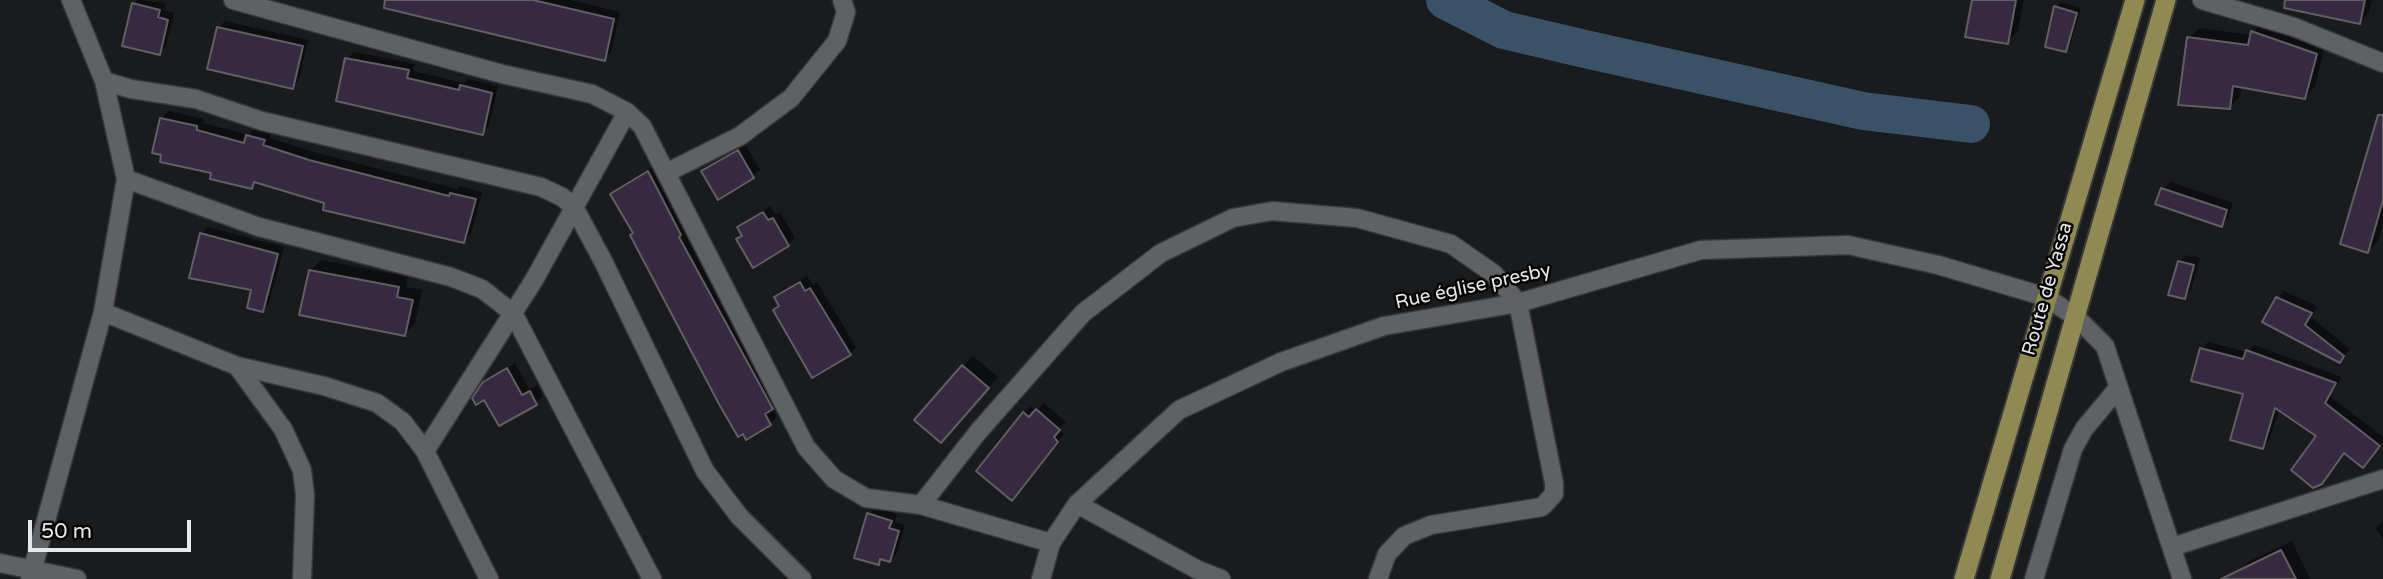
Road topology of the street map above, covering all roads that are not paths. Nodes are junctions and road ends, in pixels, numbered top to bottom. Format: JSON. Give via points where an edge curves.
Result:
{"nodes":[{"id":1,"x":71,"y":0,"type":"edge"},
{"id":2,"x":233,"y":0,"type":"edge"},
{"id":3,"x":842,"y":0,"type":"edge"},
{"id":4,"x":2135,"y":0,"type":"edge"},
{"id":5,"x":2166,"y":0,"type":"edge"},
{"id":6,"x":2202,"y":0,"type":"edge"},
{"id":7,"x":2383,"y":63,"type":"edge"},
{"id":8,"x":104,"y":81,"type":"junction"},
{"id":9,"x":627,"y":112,"type":"junction"},
{"id":10,"x":666,"y":173,"type":"junction"},
{"id":11,"x":126,"y":179,"type":"junction"},
{"id":12,"x":574,"y":207,"type":"junction"},
{"id":13,"x":2046,"y":297,"type":"junction"},
{"id":14,"x":1518,"y":303,"type":"junction"},
{"id":15,"x":103,"y":312,"type":"junction"},
{"id":16,"x":513,"y":313,"type":"junction"},
{"id":17,"x":2077,"y":318,"type":"junction"},
{"id":18,"x":237,"y":366,"type":"junction"},
{"id":19,"x":2118,"y":388,"type":"junction"},
{"id":20,"x":425,"y":451,"type":"junction"},
{"id":21,"x":2383,"y":478,"type":"edge"},
{"id":22,"x":1077,"y":504,"type":"junction"},
{"id":23,"x":921,"y":505,"type":"junction"},
{"id":24,"x":1051,"y":543,"type":"junction"},
{"id":25,"x":2172,"y":547,"type":"junction"},
{"id":26,"x":0,"y":564,"type":"edge"},
{"id":27,"x":31,"y":574,"type":"edge"},
{"id":28,"x":77,"y":579,"type":"edge"},
{"id":29,"x":303,"y":579,"type":"edge"},
{"id":30,"x":489,"y":579,"type":"edge"},
{"id":31,"x":652,"y":579,"type":"edge"},
{"id":32,"x":802,"y":579,"type":"edge"},
{"id":33,"x":1041,"y":579,"type":"edge"},
{"id":34,"x":1221,"y":579,"type":"edge"},
{"id":35,"x":1378,"y":579,"type":"edge"},
{"id":36,"x":1964,"y":579,"type":"edge"},
{"id":37,"x":2000,"y":579,"type":"edge"},
{"id":38,"x":2034,"y":579,"type":"edge"},
{"id":39,"x":2182,"y":579,"type":"edge"}],
"edges":[{"from":1,"to":8,"type":"street"},
{"from":2,"to":9,"type":"street","via":[[502,74],[593,94]]},
{"from":3,"to":10,"type":"street","via":[[846,12],[837,41],[792,98],[740,136]]},
{"from":4,"to":13,"type":"main road","name":"Route de Yassa"},
{"from":5,"to":17,"type":"main road","name":"Route de Yassa"},
{"from":6,"to":7,"type":"street","via":[[2294,27]]},
{"from":8,"to":11,"type":"street"},
{"from":8,"to":12,"type":"street","via":[[196,99],[262,121],[541,187]]},
{"from":9,"to":10,"type":"street","via":[[642,126]]},
{"from":9,"to":12,"type":"street"},
{"from":10,"to":23,"type":"street","via":[[806,447],[834,479],[866,498]]},
{"from":11,"to":15,"type":"street"},
{"from":11,"to":16,"type":"street","via":[[259,227],[451,277],[482,289]]},
{"from":12,"to":16,"type":"street"},
{"from":12,"to":32,"type":"street","via":[[705,471],[739,516]]},
{"from":13,"to":14,"type":"street","name":"Rue église presby","via":[[1938,265],[1848,245],[1701,250]]},
{"from":13,"to":17,"type":"street","name":"Rue église presby"},
{"from":13,"to":36,"type":"main road","name":"Route de Yassa"},
{"from":14,"to":22,"type":"street","name":"Rue église presby","via":[[1384,327],[1281,362],[1179,410]]},
{"from":14,"to":23,"type":"street","via":[[1494,274],[1451,244],[1357,218],[1272,211],[1233,218],[1161,253],[1083,313],[978,432]]},
{"from":14,"to":35,"type":"street","via":[[1553,494],[1542,507],[1431,524],[1404,536],[1387,554]]},
{"from":15,"to":18,"type":"street"},
{"from":15,"to":27,"type":"street"},
{"from":16,"to":20,"type":"street"},
{"from":16,"to":31,"type":"street"},
{"from":17,"to":19,"type":"street","name":"Rue église presby","via":[[2105,346]]},
{"from":17,"to":37,"type":"main road","name":"Route de Yassa"},
{"from":18,"to":20,"type":"street","via":[[377,403],[403,422]]},
{"from":18,"to":29,"type":"street","via":[[283,429],[302,470]]},
{"from":19,"to":25,"type":"street","name":"Rue église presby"},
{"from":19,"to":38,"type":"street","via":[[2073,449]]},
{"from":20,"to":30,"type":"street"},
{"from":21,"to":25,"type":"street"},
{"from":22,"to":24,"type":"street","name":"Rue église presby"},
{"from":22,"to":34,"type":"street"},
{"from":23,"to":24,"type":"street"},
{"from":24,"to":33,"type":"street","name":"Rue église presby"},
{"from":25,"to":39,"type":"street","name":"Rue église presby"},
{"from":26,"to":27,"type":"street"},
{"from":27,"to":28,"type":"street"}]}
